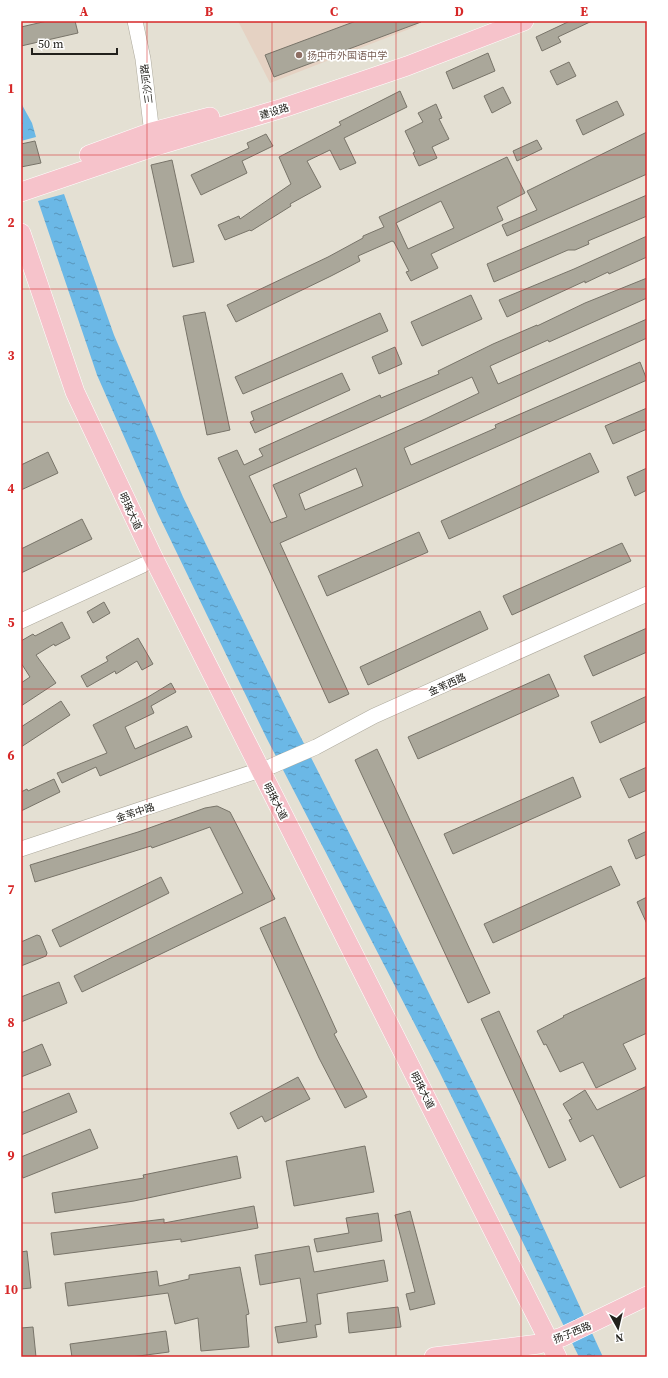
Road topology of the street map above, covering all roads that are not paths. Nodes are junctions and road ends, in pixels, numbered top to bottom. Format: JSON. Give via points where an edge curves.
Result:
{"nodes":[{"id":1,"x":135,"y":21,"type":"edge"},
{"id":2,"x":491,"y":21,"type":"edge"},
{"id":3,"x":522,"y":21,"type":"edge"},
{"id":4,"x":153,"y":140,"type":"junction"},
{"id":5,"x":21,"y":180,"type":"edge"},
{"id":6,"x":21,"y":192,"type":"edge"},
{"id":7,"x":21,"y":233,"type":"edge"},
{"id":8,"x":21,"y":272,"type":"edge"},
{"id":9,"x":143,"y":565,"type":"junction"},
{"id":10,"x":647,"y":594,"type":"edge"},
{"id":11,"x":21,"y":621,"type":"edge"},
{"id":12,"x":261,"y":771,"type":"junction"},
{"id":13,"x":21,"y":849,"type":"edge"},
{"id":14,"x":647,"y":1296,"type":"edge"},
{"id":15,"x":647,"y":1309,"type":"edge"},
{"id":16,"x":601,"y":1326,"type":"junction"},
{"id":17,"x":550,"y":1350,"type":"edge"},
{"id":18,"x":434,"y":1357,"type":"edge"}],
"edges":[{"from":1,"to":4,"type":"street","name":"三沙河路","via":[[143,59]]},
{"from":2,"to":4,"type":"main road","name":"建设路","via":[[401,56]]},
{"from":3,"to":4,"type":"main road","name":"建设路","via":[[378,76],[283,108]]},
{"from":4,"to":5,"type":"main road","name":"建设路"},
{"from":4,"to":6,"type":"main road","name":"建设路"},
{"from":7,"to":12,"type":"main road","name":"明珠大道","via":[[75,392],[153,557]]},
{"from":8,"to":9,"type":"main road","name":"明珠大道","via":[[65,396]]},
{"from":9,"to":11,"type":"street"},
{"from":9,"to":12,"type":"main road","name":"明珠大道"},
{"from":10,"to":12,"type":"street","name":"金苇西路","via":[[374,716],[316,747]]},
{"from":12,"to":13,"type":"street","name":"金苇中路"},
{"from":12,"to":17,"type":"main road","name":"明珠大道"},
{"from":14,"to":16,"type":"main road","name":"扬子西路"},
{"from":15,"to":16,"type":"main road","name":"扬子西路"},
{"from":16,"to":17,"type":"main road","name":"扬子西路"},
{"from":17,"to":18,"type":"main road","name":"扬子西路"}]}
